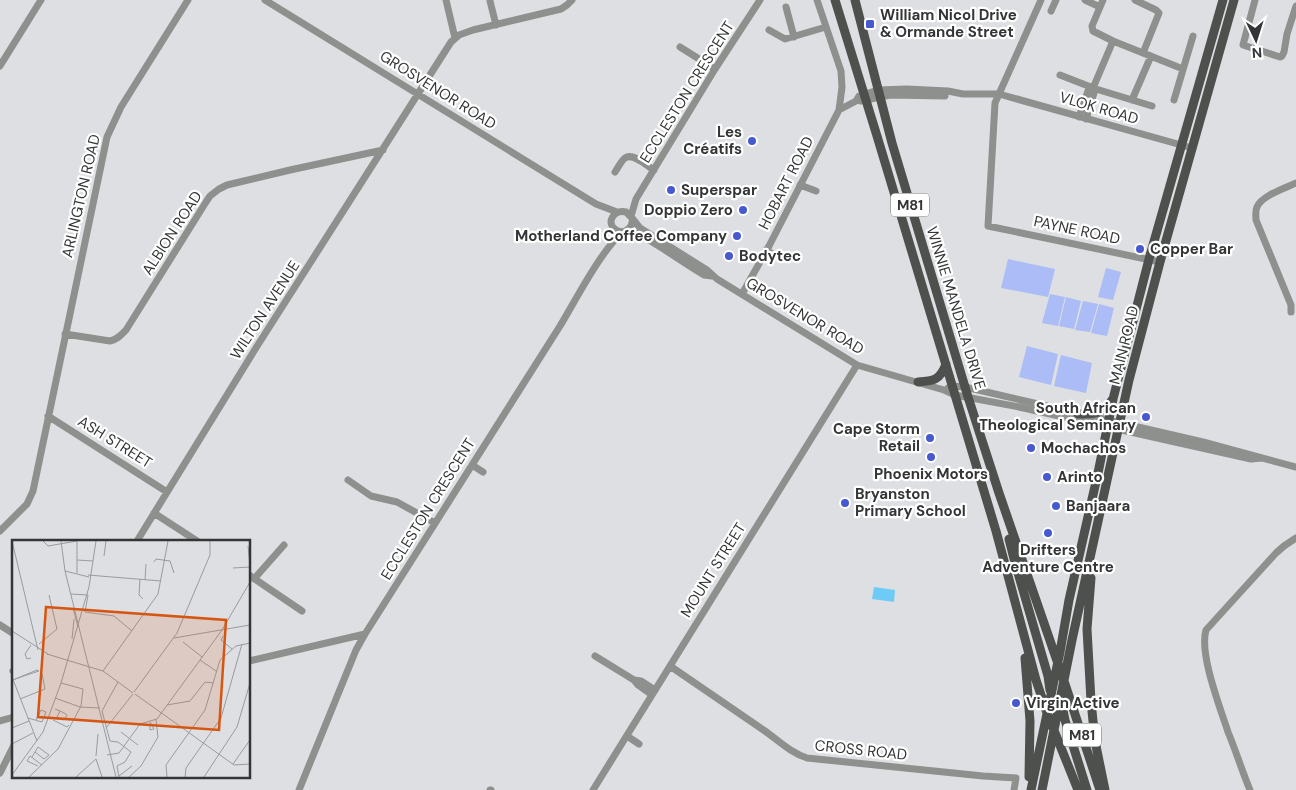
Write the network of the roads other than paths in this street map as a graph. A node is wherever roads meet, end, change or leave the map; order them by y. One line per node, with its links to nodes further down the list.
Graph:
1 (41, 0): 33 (street)
2 (188, 0): 69 (street, ARLINGTON ROAD)
3 (265, 0): 39 (street, GROSVENOR ROAD)
4 (446, 0): 28 (street)
5 (490, 0): 23 (street)
6 (572, 0): 23 (street)
7 (760, 0): 34 (street, ECCLESTON CRESCENT)
8 (817, 0): 24 (street, HOBART ROAD)
9 (835, 0): 41 (main road, WINNIE MANDELA DRIVE / M81)
10 (855, 0): 38 (main road, WINNIE MANDELA DRIVE / M81)
11 (1041, 0): 40 (street)
12 (1056, 0): 22 (street)
13 (1085, 0): 18 (street)
14 (1135, 0): 19 (street)
15 (1223, 0): 47 (main road, MAIN ROAD)
16 (1234, 0): 48 (main road, MAIN ROAD)
17 (1255, 0): 20 (street)
18 (1101, 3): 29 (street)
19 (1148, 3): 31 (street)
20 (1296, 6)
21 (786, 7): 26 (street)
22 (1051, 10)
23 (496, 24): 28 (street)
24 (826, 27): 26 (street); 45 (street, HOBART ROAD)
25 (768, 30): 26 (street)
26 (794, 36)
27 (1193, 36): 35 (street)
28 (455, 38): 39 (street, WILTON AVENUE)
29 (1113, 41): 31 (street); 37 (street)
30 (680, 47): 34 (street)
31 (1142, 53): 32 (street)
32 (1151, 56): 35 (street); 42 (street)
33 (0, 66)
34 (715, 69): 50 (street, ECCLESTON CRESCENT)
35 (1183, 69): 43 (street)
36 (1060, 75): 37 (street)
37 (1093, 88): 42 (street); 46 (street)
38 (879, 93): 40 (street, VLOK ROAD); 41 (street, VLOK ROAD); 73 (main road, WINNIE MANDELA DRIVE / M81)
39 (418, 94): 49 (street, WILTON AVENUE); 56 (street, GROSVENOR ROAD)
40 (999, 94): 46 (street, VLOK ROAD); 64 (street, PAYNE ROAD)
41 (865, 97): 45 (street); 70 (main road, WINNIE MANDELA DRIVE / M81)
42 (1132, 100): 44 (street)
43 (1174, 100)
44 (1152, 106)
45 (839, 110): 53 (street, HOBART ROAD)
46 (1083, 118): 47 (street, VLOK ROAD)
47 (1181, 145): 48 (street, VLOK ROAD); 64 (main road, MAIN ROAD)
48 (1192, 148): 65 (main road, MAIN ROAD)
49 (383, 150): 69 (street, ALBION ROAD); 86 (street, WILTON AVENUE)
50 (654, 170): 51 (street); 55 (street, ECCLESTON CRESCENT)
51 (615, 172)
52 (1296, 184): 68 (street)
53 (800, 185): 54 (street); 61 (street, HOBART ROAD)
54 (816, 191)
55 (636, 199): 57 (street, ECCLESTON CRESCENT); 58 (street, ECCLESTON CRESCENT)
56 (596, 204): 57 (street, GROSVENOR ROAD); 59 (street, GROSVENOR ROAD)
57 (620, 211): 58 (street); 59 (street)
58 (631, 217): 60 (street); 66 (street, GROSVENOR ROAD)
59 (612, 226): 60 (street); 62 (street, ECCLESTON CRESCENT)
60 (624, 232): 62 (street, ECCLESTON CRESCENT); 66 (street, GROSVENOR ROAD)
61 (766, 250): 63 (street); 67 (street, HOBART ROAD)
62 (604, 254): 82 (street, ECCLESTON CRESCENT)
63 (776, 256)
64 (1149, 259): 65 (street, PAYNE ROAD); 77 (main road, MAIN ROAD)
65 (1160, 262): 81 (main road, MAIN ROAD)
66 (712, 276): 67 (street, GROSVENOR ROAD)
67 (742, 294): 71 (street, GROSVENOR ROAD)
68 (1291, 312)
69 (65, 334): 79 (street, ARLINGTON ROAD)
70 (946, 364): 72 (main road); 74 (main road, WINNIE MANDELA DRIVE / M81)
71 (857, 365): 72 (street, GROSVENOR ROAD); 105 (street, MOUNT STREET)
72 (918, 382): 74 (street, GROSVENOR ROAD)
73 (966, 387): 74 (street, GROSVENOR ROAD); 76 (main road, WINNIE MANDELA DRIVE / M81); 78 (street, GROSVENOR ROAD)
74 (948, 388): 75 (main road, WINNIE MANDELA DRIVE / M81)
75 (955, 395): 76 (street, GROSVENOR ROAD); 101 (main road, WINNIE MANDELA DRIVE / M81)
76 (968, 397): 80 (street, GROSVENOR ROAD); 87 (main road, WINNIE MANDELA DRIVE / M81)
77 (1112, 399): 78 (main road); 80 (main road, MAIN ROAD)
78 (1078, 414): 80 (street, GROSVENOR ROAD)
79 (48, 416): 86 (street, ASH STREET); 90 (street, ARLINGTON ROAD)
80 (1107, 424): 81 (street, GROSVENOR ROAD); 104 (main road, MAIN ROAD)
81 (1119, 427): 83 (street, GROSVENOR ROAD); 95 (main road, MAIN ROAD)
82 (472, 465): 84 (street); 89 (street, ECCLESTON CRESCENT)
83 (1296, 467)
84 (483, 472)
85 (348, 480): 89 (street)
86 (167, 492): 88 (street, WILTON AVENUE)
87 (999, 493): 104 (main road, WINNIE MANDELA DRIVE / M81); 108 (main road)
88 (154, 513): 92 (street, WILTON AVENUE); 93 (street)
89 (435, 523): 100 (street, ECCLESTON CRESCENT)
90 (0, 530)
91 (1296, 538): 125 (street)
92 (138, 540)
93 (195, 540)
94 (284, 546): 96 (street)
95 (1093, 551): 106 (main road, MAIN ROAD); 124 (main road)
96 (252, 577): 97 (street)
97 (302, 611)
98 (0, 626): 99 (street)
99 (12, 633)
100 (365, 634): 103 (street); 116 (street, ECCLESTON CRESCENT)
101 (1023, 635): 110 (main road, WINNIE MANDELA DRIVE / M81); 119 (main road)
102 (595, 656): 107 (street)
103 (250, 661)
104 (1058, 664): 106 (main road, WINNIE MANDELA DRIVE / M81); 108 (main road, MAIN ROAD); 109 (main road)
105 (670, 666): 107 (street, MOUNT STREET); 118 (street, CROSS ROAD)
106 (1064, 681): 109 (main road, MAIN ROAD); 123 (main road, WINNIE MANDELA DRIVE / M81)
107 (653, 692): 112 (street, MOUNT STREET)
108 (1051, 697): 110 (main road, MAIN ROAD); 111 (main road)
109 (1060, 698): 111 (main road, MAIN ROAD); 122 (main road)
110 (1047, 713): 111 (main road, WINNIE MANDELA DRIVE / M81); 119 (main road, MAIN ROAD)
111 (1054, 730): 120 (main road, MAIN ROAD); 121 (main road, WINNIE MANDELA DRIVE / M81)
112 (627, 736): 113 (street); 117 (street, MOUNT STREET)
113 (639, 744)
114 (12, 749): 115 (street)
115 (0, 773)
116 (298, 790)
117 (593, 790)
118 (1014, 790)
119 (1030, 790)
120 (1042, 790)
121 (1078, 790)
122 (1087, 790)
123 (1100, 790)
124 (1105, 790)
125 (1250, 790)

